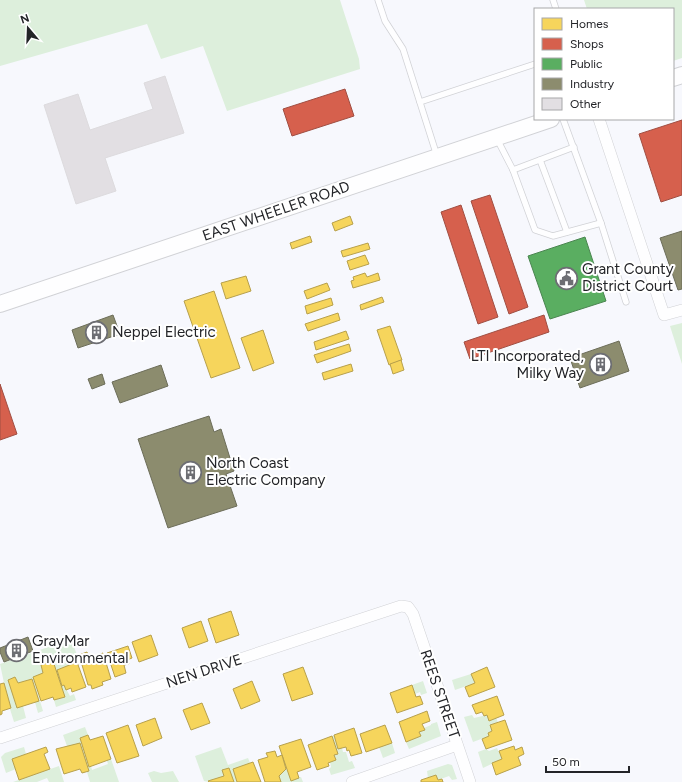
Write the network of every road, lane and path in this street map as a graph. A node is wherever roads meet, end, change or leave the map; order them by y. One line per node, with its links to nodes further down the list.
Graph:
1 (378, 0): 3 (lane)
2 (534, 64): 3 (lane)
3 (420, 102): 9 (lane)
4 (548, 120): 7 (main road, EAST WHEELER ROAD)
5 (563, 120): 8 (lane)
6 (599, 120): 16 (street)
7 (496, 138): 9 (main road, EAST WHEELER ROAD); 11 (lane)
8 (574, 147): 10 (lane); 12 (lane)
9 (438, 157): 15 (main road, EAST WHEELER ROAD)
10 (540, 160): 11 (lane); 13 (lane)
11 (513, 170): 13 (lane)
12 (601, 223): 13 (lane); 14 (lane)
13 (568, 232)
14 (626, 302)
15 (0, 304)
16 (682, 310)
17 (408, 607): 18 (street, NEN DRIVE); 19 (street, REES STREET)
18 (0, 738)
19 (457, 745): 20 (street); 21 (street, REES STREET)
20 (352, 782)
21 (470, 782)

